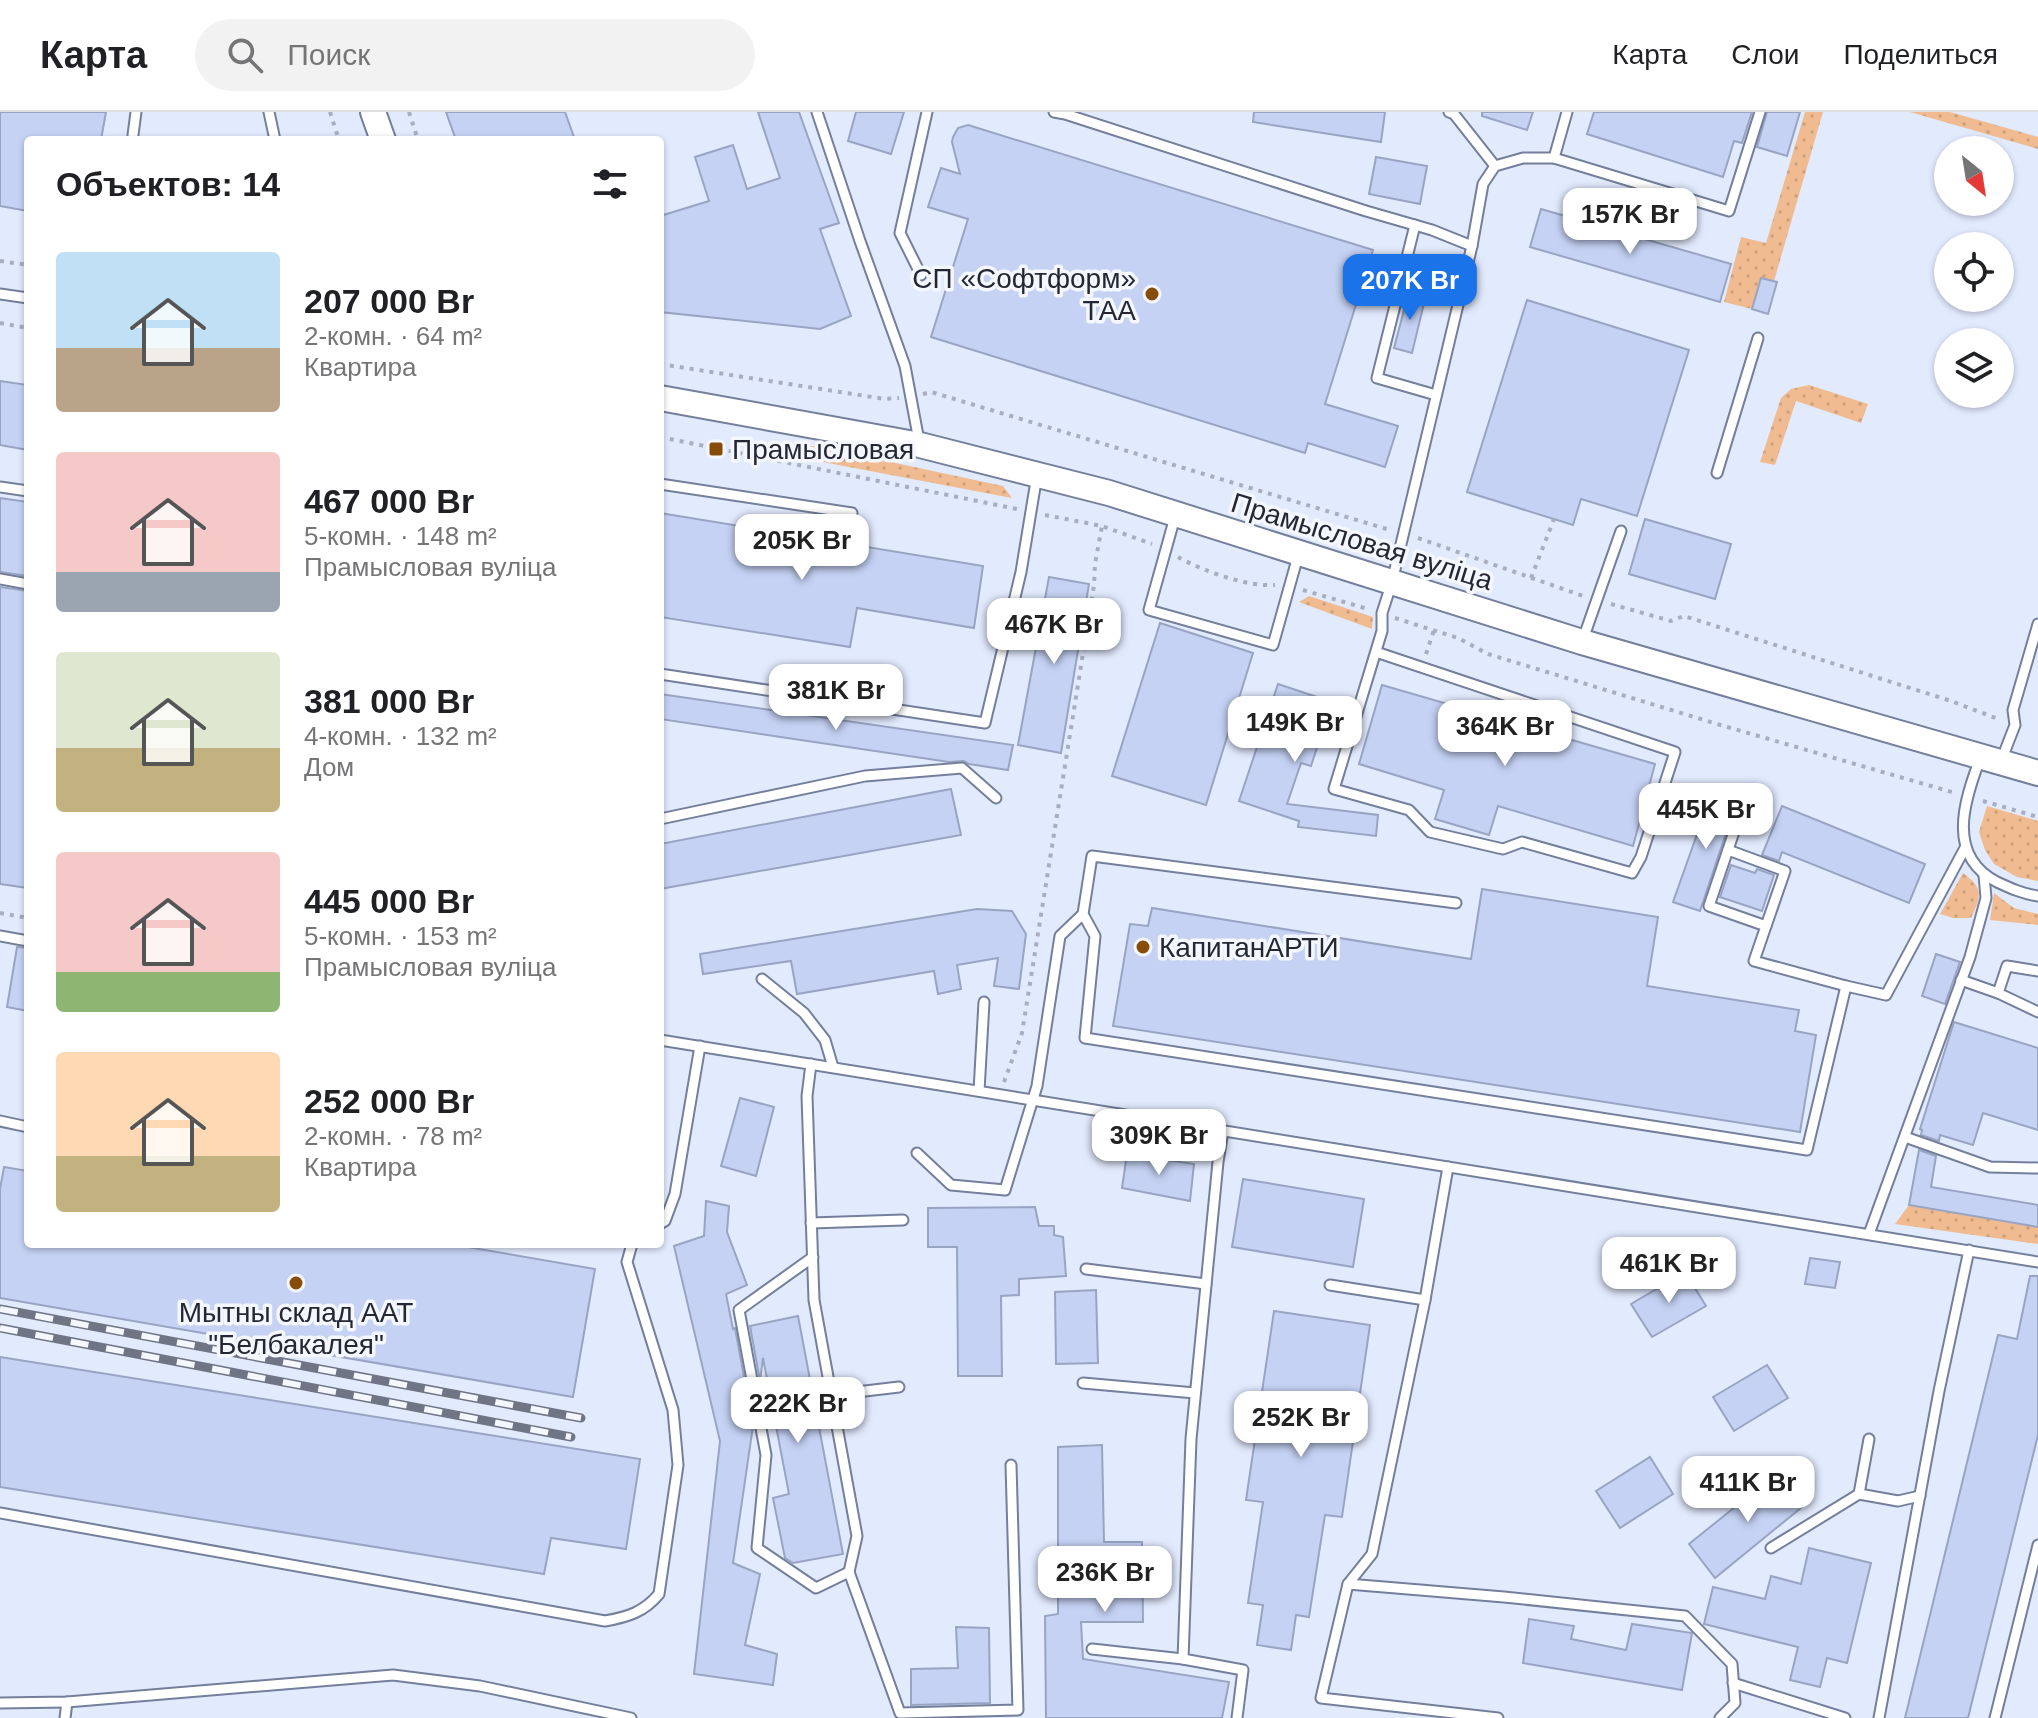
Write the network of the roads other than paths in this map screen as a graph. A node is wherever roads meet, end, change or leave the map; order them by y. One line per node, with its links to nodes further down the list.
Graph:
1 (136, 112): 10 (lane)
2 (269, 112): 11 (lane)
3 (373, 112): 12 (main road)
4 (817, 112): 23 (lane)
5 (927, 112): 17 (lane)
6 (1054, 112): 15 (lane)
7 (1567, 112): 13 (lane)
8 (1760, 112): 13 (lane)
9 (1453, 113): 14 (lane)
10 (133, 135)
11 (274, 136)
12 (382, 136)
13 (1554, 158): 14 (lane)
14 (1495, 166): 16 (lane)
15 (1415, 225): 16 (lane); 21 (lane)
16 (1472, 246): 21 (lane)
17 (921, 275)
18 (0, 294): 19 (lane)
19 (24, 297)
20 (1758, 338): 24 (lane)
21 (1436, 395): 34 (lane)
22 (664, 399): 23 (main road, Прамысловая вуліца)
23 (920, 445): 25 (main road, Прамысловая вуліца)
24 (1717, 473)
25 (1037, 475): 30 (main road, Прамысловая вуліца); 39 (lane)
26 (664, 485): 29 (lane)
27 (0, 487): 28 (lane)
28 (24, 490)
29 (852, 513)
30 (1176, 514): 32 (main road, Прамысловая вуліца); 32 (lane)
31 (1621, 531): 37 (lane)
32 (1299, 553): 34 (main road, Прамысловая вуліца)
33 (0, 579): 35 (lane)
34 (1392, 582): 37 (main road, Прамысловая вуліца); 38 (lane)
35 (24, 583)
36 (2038, 624): 40 (lane)
37 (1582, 642): 40 (main road, Прамысловая вуліца)
38 (1376, 652): 38 (lane)
39 (664, 675)
40 (1991, 758): 41 (main road, Прамысловая вуліца); 45 (lane)
41 (2038, 773)
42 (996, 798): 43 (lane)
43 (664, 818)
44 (1738, 820): 46 (lane)
45 (1965, 848): 47 (lane); 57 (lane)
46 (1728, 850): 51 (lane); 51 (lane)
47 (1984, 875): 48 (lane); 56 (lane)
48 (2038, 896)
49 (1456, 903): 50 (lane)
50 (1083, 914): 57 (lane); 66 (lane)
51 (1766, 926): 57 (lane)
52 (0, 936): 53 (lane)
53 (24, 940)
54 (2038, 971): 58 (lane)
55 (762, 979): 64 (lane)
56 (1961, 980): 58 (lane); 70 (lane)
57 (1846, 986)
58 (1998, 993): 60 (lane)
59 (984, 1002): 65 (lane)
60 (2038, 1012)
61 (664, 1041): 62 (lane)
62 (700, 1046): 63 (lane); 75 (lane)
63 (811, 1064): 64 (lane); 76 (lane)
64 (833, 1067): 65 (lane)
65 (979, 1091): 66 (lane)
66 (1034, 1100): 69 (lane); 71 (lane)
67 (0, 1121): 68 (lane)
68 (24, 1126)
69 (1223, 1131): 72 (lane); 83 (lane)
70 (1905, 1137): 73 (lane); 77 (lane)
71 (917, 1153)
72 (1448, 1167): 77 (lane); 85 (lane)
73 (2038, 1168)
74 (903, 1220): 76 (lane)
75 (664, 1222)
76 (811, 1223): 80 (lane)
77 (1869, 1234): 79 (lane)
78 (631, 1248): 94 (lane)
79 (1969, 1250): 81 (lane); 93 (lane)
80 (813, 1257): 89 (lane); 97 (lane)
81 (2038, 1262)
82 (1086, 1269): 83 (lane)
83 (1206, 1284): 88 (lane)
84 (1330, 1285): 85 (lane)
85 (1425, 1300): 98 (lane)
86 (1083, 1383): 88 (lane)
87 (899, 1387): 89 (lane)
88 (1195, 1393): 100 (lane)
89 (831, 1395): 97 (lane)
90 (1869, 1439): 92 (lane)
91 (1011, 1465): 97 (lane)
92 (1859, 1494): 93 (lane); 96 (lane)
93 (1920, 1496): 110 (lane)
94 (0, 1513)
95 (2038, 1545): 111 (lane)
96 (1771, 1548)
97 (849, 1572)
98 (1348, 1584): 101 (lane); 107 (lane)
99 (1092, 1649): 100 (lane)
100 (1183, 1659): 106 (lane)
101 (1733, 1683): 108 (lane); 109 (lane)
102 (67, 1702): 103 (lane); 104 (lane); 105 (lane)
103 (0, 1703)
104 (65, 1718)
105 (631, 1718)
106 (1237, 1718)
107 (1498, 1718)
108 (1720, 1718)
109 (1845, 1718)
110 (1879, 1718)
111 (1995, 1718)

